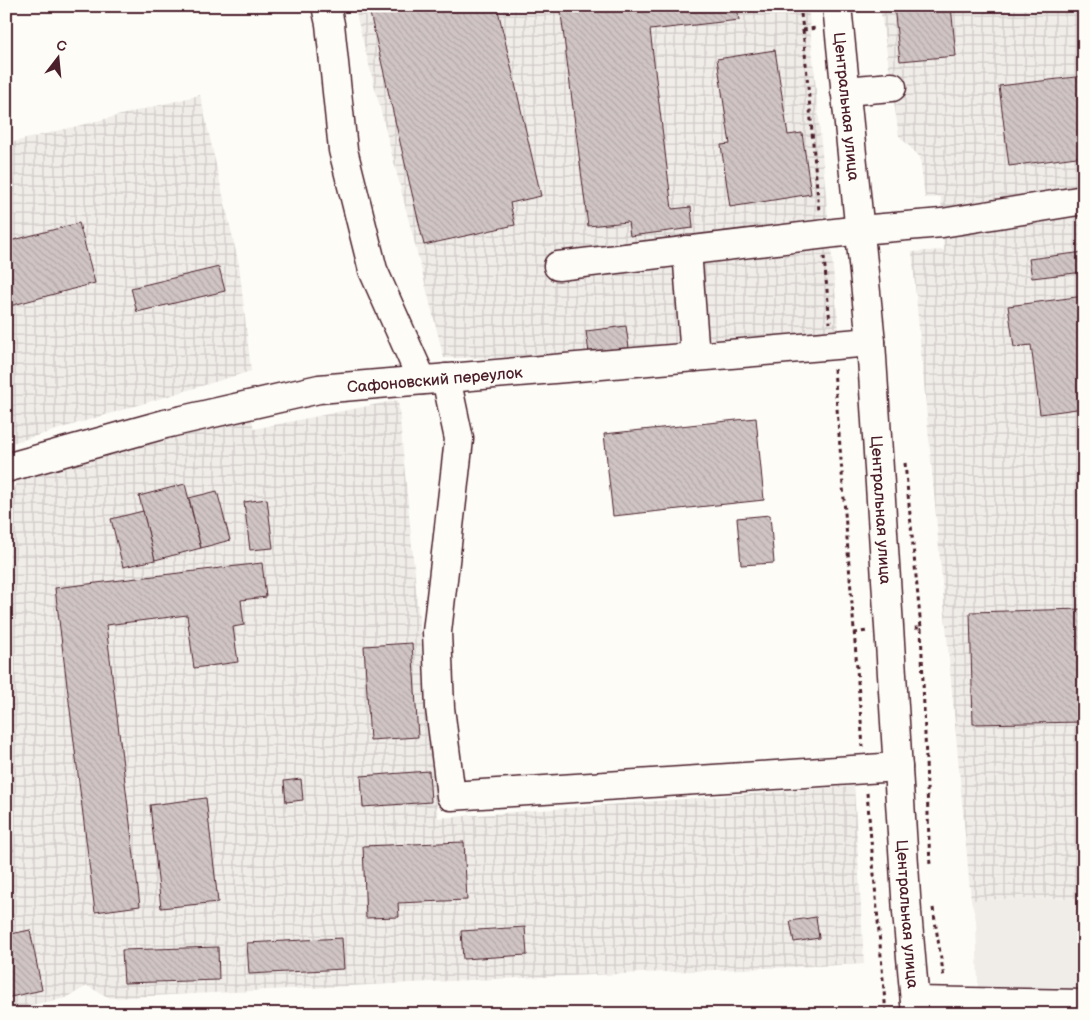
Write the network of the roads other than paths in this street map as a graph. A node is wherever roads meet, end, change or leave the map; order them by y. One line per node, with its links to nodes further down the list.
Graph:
1 (326, 6): 11 (main road)
2 (837, 6): 4 (main road, Центральная улица)
3 (892, 87): 4 (main road)
4 (846, 91): 6 (main road, Центральная улица)
5 (1084, 200): 6 (main road)
6 (860, 230): 7 (main road); 9 (main road, Центральная улица)
7 (687, 250): 8 (main road); 10 (main road)
8 (558, 266)
9 (871, 342): 10 (main road, Сафоновский переулок); 13 (main road, Центральная улица)
10 (695, 357): 11 (main road, Сафоновский переулок)
11 (434, 379): 12 (main road, Сафоновский переулок); 13 (main road)
12 (6, 468)
13 (898, 767): 15 (main road, Центральная улица)
14 (1084, 1004): 15 (main road)
15 (916, 1007)

